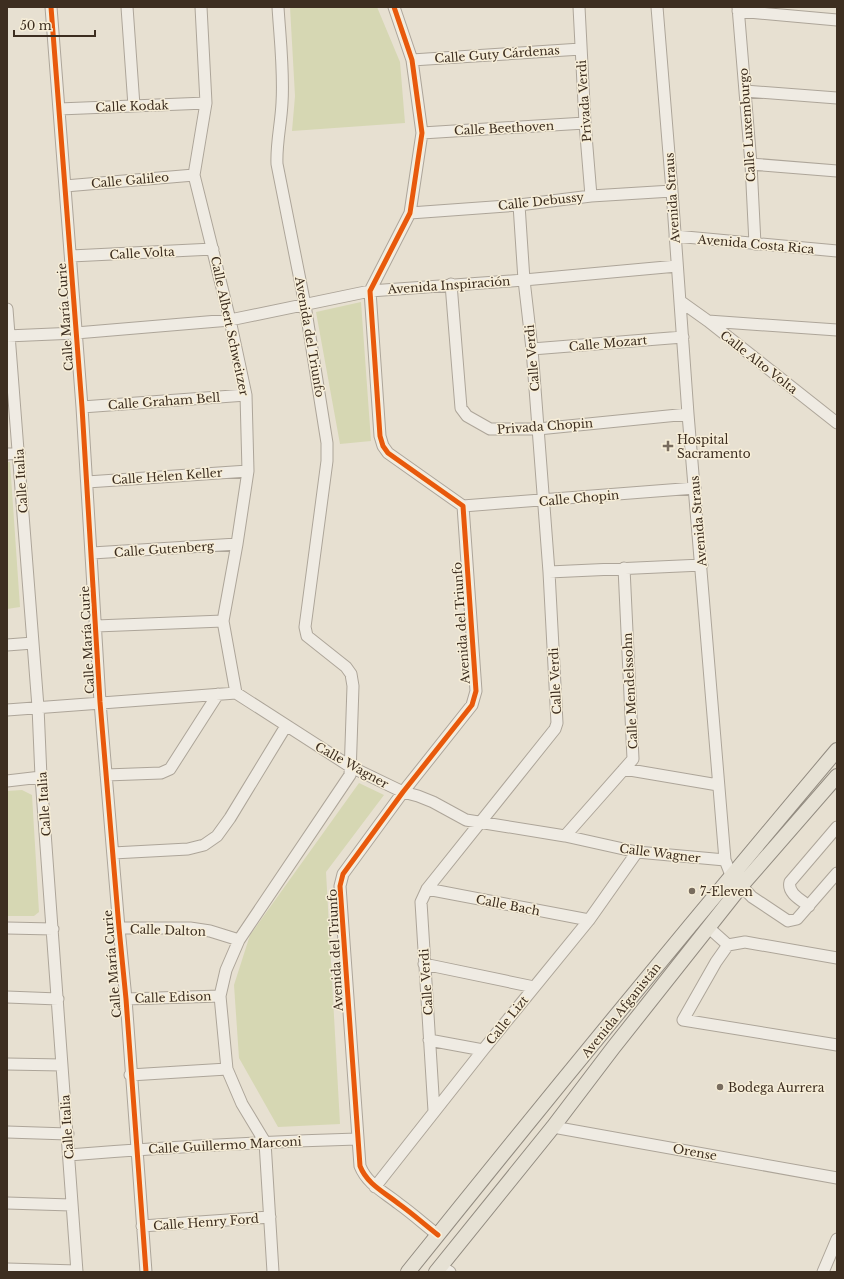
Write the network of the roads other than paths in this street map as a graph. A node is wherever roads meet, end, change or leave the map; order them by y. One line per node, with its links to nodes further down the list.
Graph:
1 (51, 7): 16 (street, Calle María Curie)
2 (127, 7): 15 (street)
3 (201, 7): 14 (street, Calle Albert Schweitzer)
4 (278, 7): 37 (street, Avenida del Triunfo)
5 (394, 7): 11 (street)
6 (579, 7): 10 (street, Privada Verdi)
7 (657, 7): 23 (street, Avenida Straus)
8 (738, 9): 9 (street); 12 (street, Calle Luxemburgo)
9 (837, 20)
10 (581, 49): 11 (street, Calle Guty Cárdenas); 17 (street, Privada Verdi)
11 (412, 60): 18 (street)
12 (745, 91): 13 (street); 19 (street, Calle Luxemburgo)
13 (837, 98)
14 (206, 103): 15 (street, Calle Kodak); 21 (street, Calle Albert Schweitzer)
15 (134, 106): 16 (street, Calle Kodak)
16 (59, 109): 22 (street, Calle María Curie)
17 (585, 123): 18 (street, Calle Beethoven); 24 (street, Privada Verdi)
18 (422, 133): 26 (street)
19 (751, 164): 20 (street); 28 (street, Calle Luxemburgo)
20 (837, 171)
21 (194, 175): 22 (street, Calle Galileo); 29 (street, Calle Albert Schweitzer)
22 (65, 186): 31 (street, Calle María Curie)
23 (672, 191): 24 (street, Calle Debussy); 27 (street, Avenida Straus)
24 (591, 196): 25 (street, Calle Debussy)
25 (519, 205): 26 (street, Calle Debussy); 33 (street, Calle Verdi)
26 (410, 213): 35 (street)
27 (675, 236): 28 (street, Avenida Costa Rica); 32 (street, Avenida Straus)
28 (755, 244): 30 (street, Avenida Costa Rica)
29 (213, 249): 31 (street, Calle Volta); 39 (street, Calle Albert Schweitzer)
30 (837, 251)
31 (71, 256): 42 (street, Calle María Curie)
32 (677, 266): 33 (street, Avenida Inspiración); 36 (street, Avenida Straus)
33 (524, 280): 34 (street, Avenida Inspiración); 45 (street, Calle Verdi)
34 (451, 284): 35 (street, Avenida Inspiración); 50 (street, Privada Chopin)
35 (370, 291): 37 (street, Avenida Inspiración); 57 (street)
36 (680, 301): 40 (street, Calle Alto Volta); 44 (street, Avenida Straus)
37 (306, 304): 39 (street, Avenida Inspiración); 74 (street, Avenida del Triunfo)
38 (7, 309): 43 (street, Calle Italia)
39 (230, 320): 42 (street, Avenida Inspiración); 46 (street, Calle Albert Schweitzer)
40 (708, 321): 41 (street); 49 (street, Calle Alto Volta)
41 (837, 330)
42 (76, 333): 43 (street, Avenida Inspiración); 47 (street, Calle María Curie)
43 (8, 336): 51 (street, Calle Italia)
44 (683, 337): 45 (street, Calle Mozart); 48 (street, Avenida Straus)
45 (532, 349): 50 (street, Calle Verdi)
46 (246, 396): 47 (street, Calle Graham Bell); 53 (street, Calle Albert Schweitzer)
47 (82, 407): 54 (street, Calle María Curie)
48 (688, 414): 50 (street, Privada Chopin); 55 (street, Avenida Straus)
49 (837, 423)
50 (538, 428): 56 (street, Calle Verdi)
51 (19, 453): 52 (street); 65 (street, Calle Italia)
52 (7, 454)
53 (248, 470): 54 (street, Calle Helen Keller); 58 (street, Calle Albert Schweitzer)
54 (87, 482): 59 (street, Calle María Curie)
55 (695, 488): 56 (street, Calle Chopin); 60 (street, Avenida Straus)
56 (543, 501): 57 (street, Calle Chopin); 62 (street, Calle Verdi)
57 (463, 506): 81 (street, Avenida del Triunfo)
58 (237, 544): 59 (street, Calle Gutenberg); 63 (street, Calle Albert Schweitzer)
59 (92, 554): 64 (street, Calle María Curie)
60 (702, 565): 61 (street); 80 (street, Avenida Straus)
61 (624, 568): 62 (street); 75 (street, Calle Mendelssohn)
62 (549, 572): 82 (street, Calle Verdi)
63 (223, 621): 64 (street); 67 (street, Calle Albert Schweitzer)
64 (96, 626): 69 (street, Calle María Curie)
65 (33, 643): 66 (street); 70 (street, Calle Italia)
66 (7, 645)
67 (236, 693): 68 (street); 72 (street, Calle Wagner)
68 (218, 694): 69 (street); 76 (street)
69 (100, 702): 70 (street); 76 (street, Calle María Curie)
70 (38, 707): 71 (street); 77 (street, Calle Italia)
71 (7, 710)
72 (286, 726): 74 (street, Calle Wagner); 86 (street)
73 (837, 750): 89 (main road, Avenida Afganistán)
74 (351, 767): 81 (street, Calle Wagner); 98 (street, Avenida del Triunfo)
75 (624, 769): 80 (street); 84 (street, Calle Mendelssohn)
76 (106, 775): 86 (street, Calle María Curie)
77 (41, 777): 78 (street); 97 (street, Calle Italia)
78 (7, 781)
79 (835, 782): 90 (main road, Avenida Afganistán)
80 (718, 785): 87 (street, Avenida Straus)
81 (403, 792): 82 (street, Calle Wagner); 118 (street, Avenida del Triunfo)
82 (481, 822): 84 (street, Calle Wagner); 91 (street, Calle Verdi)
83 (837, 827): 92 (street)
84 (565, 836): 85 (street, Calle Wagner)
85 (637, 852): 87 (street, Calle Wagner); 93 (street, Calle Lizt)
86 (113, 853): 95 (street, Calle María Curie)
87 (725, 860): 89 (street, Avenida Straus)
88 (837, 873): 92 (street, Avenida Straus)
89 (731, 875): 90 (street, Avenida Straus); 128 (main road, Avenida Afganistán)
90 (742, 885): 92 (street, Avenida Straus); 96 (main road, Avenida Afganistán)
91 (428, 889): 93 (street, Calle Bach); 101 (street, Calle Verdi)
92 (809, 906)
93 (589, 920): 102 (street, Calle Lizt)
94 (7, 928): 97 (street)
95 (119, 928): 98 (street, Calle Dalton); 106 (street, Calle María Curie)
96 (709, 928): 99 (street); 115 (main road, Avenida Afganistán)
97 (53, 929): 105 (street, Calle Italia)
98 (240, 940): 103 (street, Avenida del Triunfo)
99 (728, 945): 100 (street); 108 (street)
100 (837, 958)
101 (424, 964): 102 (street); 107 (street, Calle Verdi)
102 (534, 987): 109 (street, Calle Lizt)
103 (220, 996): 106 (street, Calle Edison); 112 (street, Avenida del Triunfo)
104 (7, 997): 105 (street)
105 (58, 999): 111 (street, Calle Italia)
106 (126, 999): 113 (street, Calle María Curie)
107 (429, 1040): 109 (street); 114 (street, Calle Verdi)
108 (837, 1045)
109 (483, 1050): 114 (street, Calle Lizt)
110 (7, 1064): 111 (street)
111 (62, 1066): 117 (street, Calle Italia)
112 (226, 1069): 113 (street); 119 (street, Avenida del Triunfo)
113 (130, 1075): 120 (street, Calle María Curie)
114 (434, 1111): 123 (street, Calle Lizt)
115 (553, 1127): 122 (street, Orense); 132 (main road, Avenida Afganistán)
116 (7, 1132): 117 (street)
117 (68, 1134): 121 (street, Calle Italia)
118 (357, 1139): 119 (street, Calle Guillermo Marconi); 123 (street, Avenida del Triunfo)
119 (265, 1142): 120 (street, Calle Guillermo Marconi); 126 (street, Avenida del Triunfo)
120 (136, 1150): 121 (street, Calle Guillermo Marconi); 127 (street, Calle María Curie)
121 (69, 1155): 125 (street, Calle Italia)
122 (837, 1178)
123 (375, 1187): 128 (street, Avenida del Triunfo)
124 (7, 1203): 125 (street)
125 (71, 1205): 131 (street, Calle Italia)
126 (270, 1217): 127 (street, Calle Henry Ford); 134 (street, Avenida del Triunfo)
127 (142, 1226): 133 (street, Calle María Curie)
128 (438, 1235): 132 (main road); 135 (main road, Avenida Afganistán)
129 (837, 1239): 136 (street)
130 (7, 1269): 131 (street)
131 (77, 1271)
132 (438, 1271)
133 (146, 1272)
134 (273, 1272)
135 (408, 1272)
136 (823, 1272)

